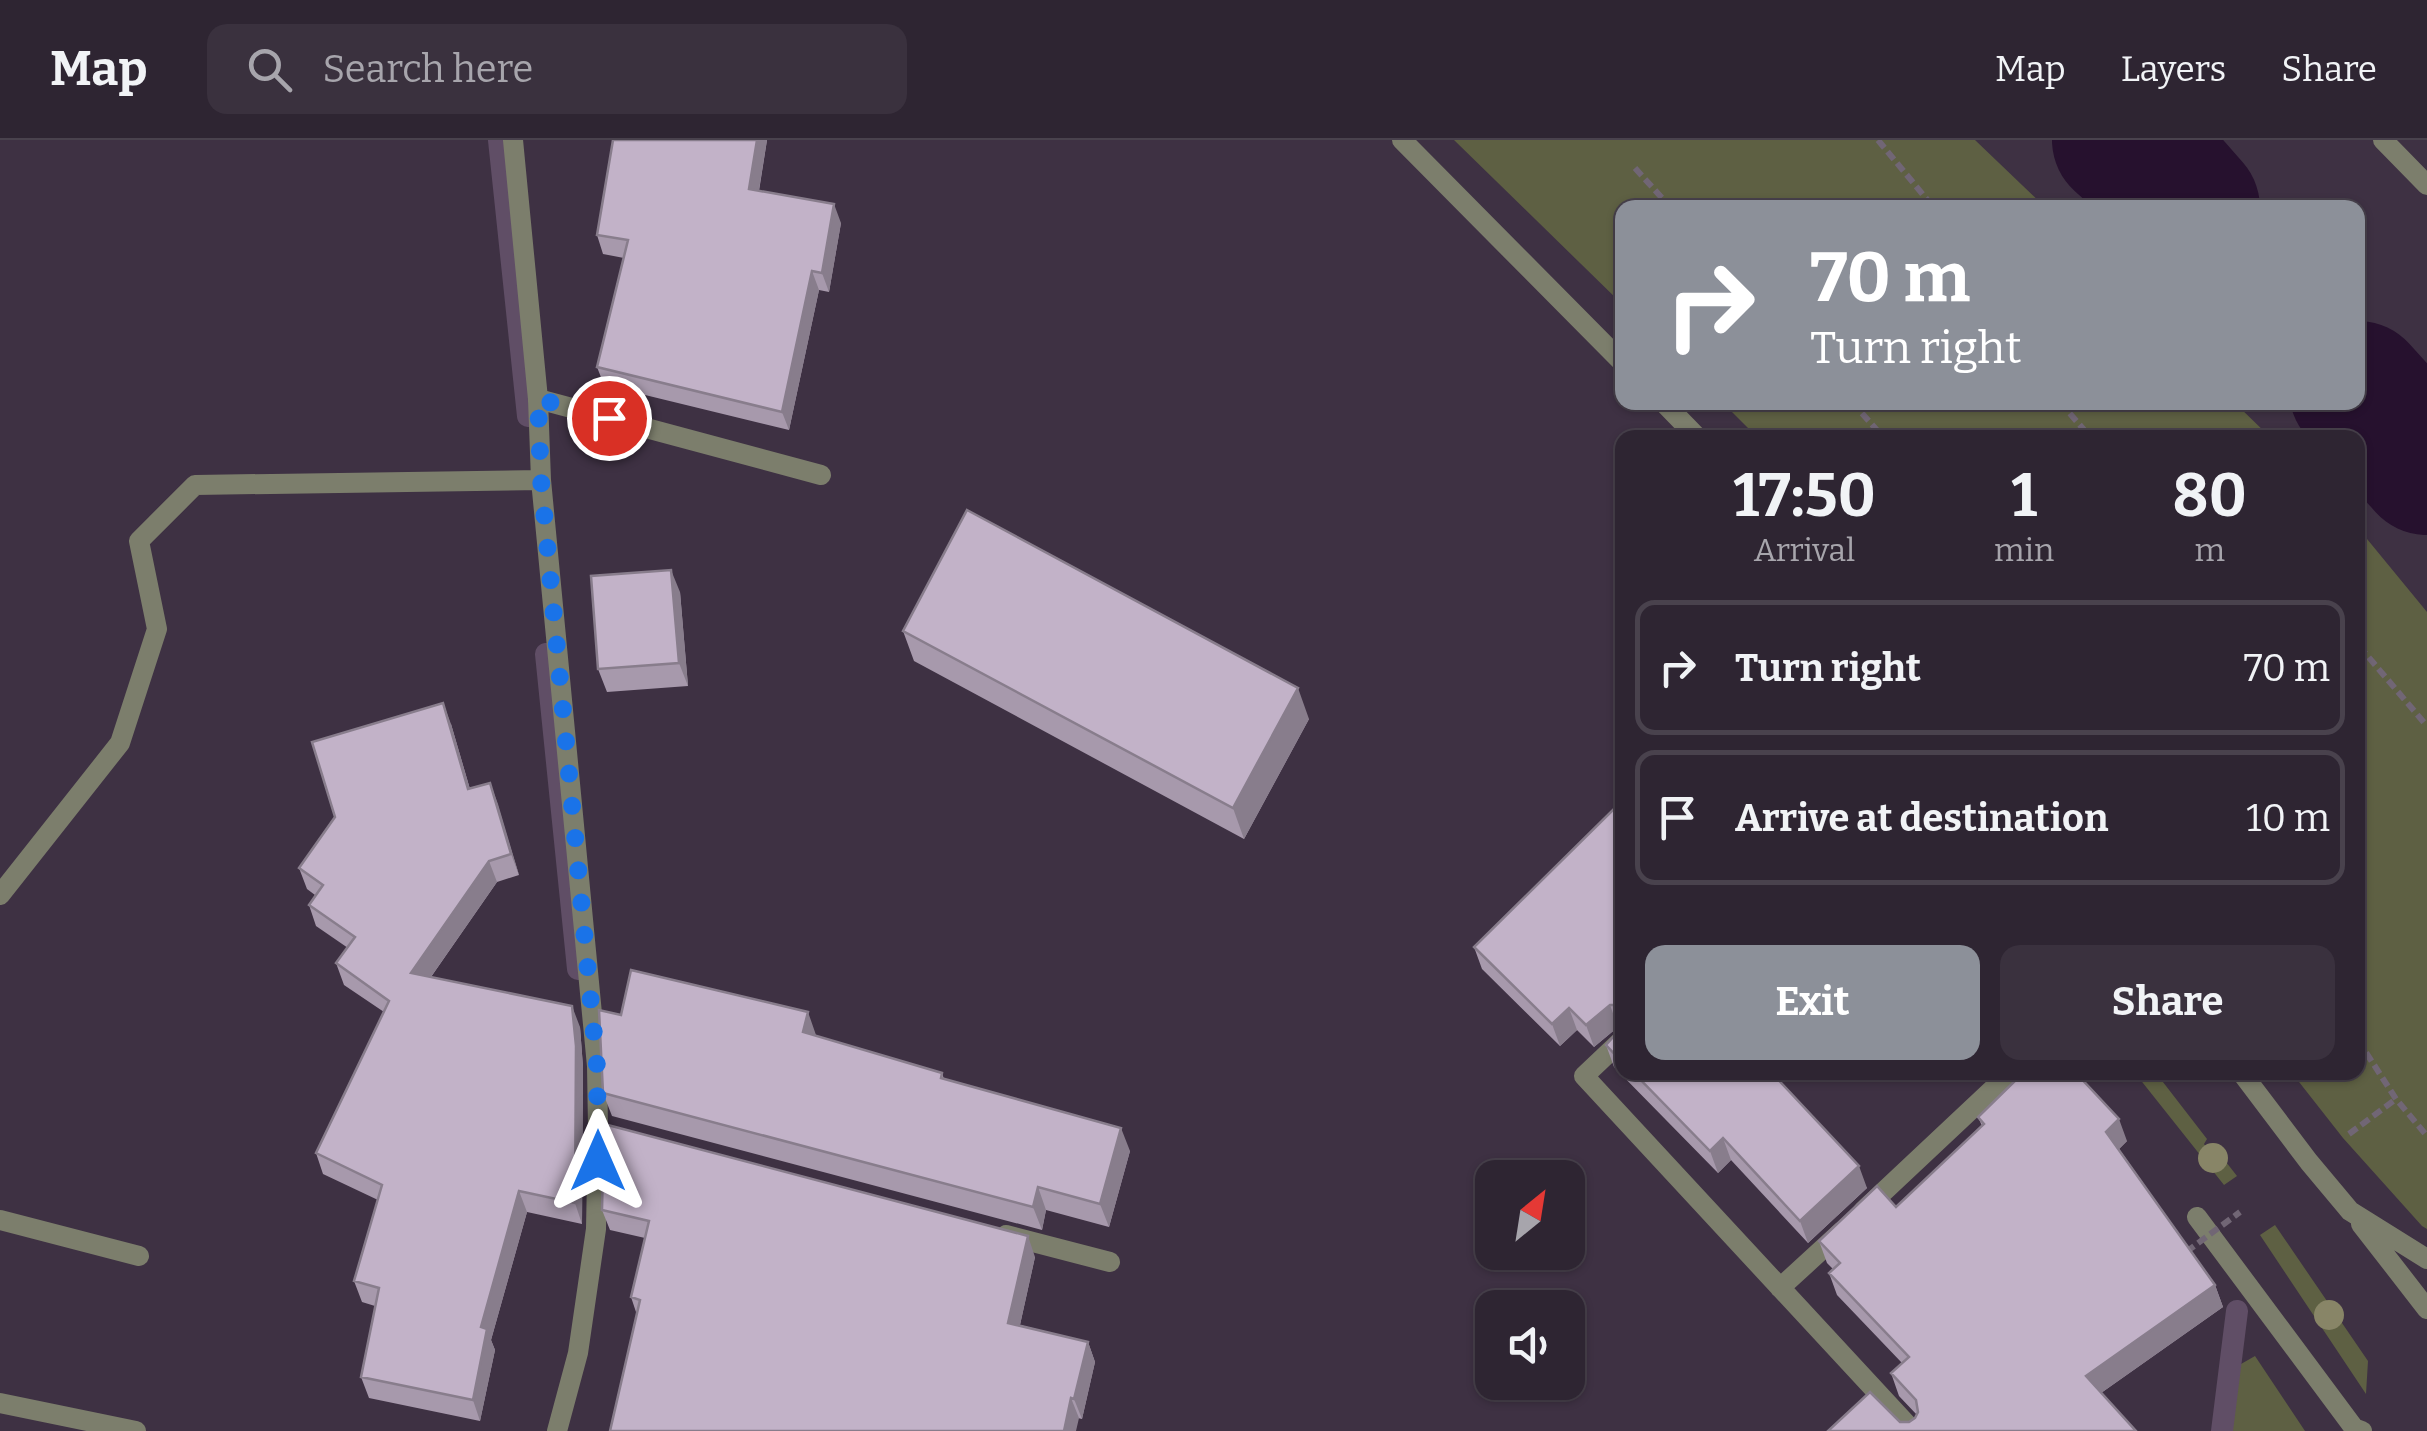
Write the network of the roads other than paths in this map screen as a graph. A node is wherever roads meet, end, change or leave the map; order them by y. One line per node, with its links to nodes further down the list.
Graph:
1 (513, 140): 6 (street)
2 (1402, 140): 5 (street)
3 (2382, 140): 4 (street)
4 (2427, 185)
5 (1615, 355)
6 (538, 399): 9 (street); 10 (street)
7 (1671, 410): 8 (street)
8 (1690, 430)
9 (821, 476)
10 (541, 480): 11 (street); 26 (street)
11 (0, 895)
12 (1615, 1047): 22 (street)
13 (2002, 1080): 22 (street)
14 (2247, 1080): 15 (street)
15 (2350, 1211): 20 (street); 23 (street)
16 (2196, 1216): 28 (street)
17 (0, 1220): 19 (street)
18 (978, 1227): 21 (street)
19 (139, 1256)
20 (2427, 1258)
21 (1110, 1262)
22 (1780, 1288): 27 (street)
23 (2427, 1309)
24 (0, 1403): 25 (street)
25 (125, 1430)
26 (557, 1431)
27 (1913, 1431)
28 (2362, 1431)

